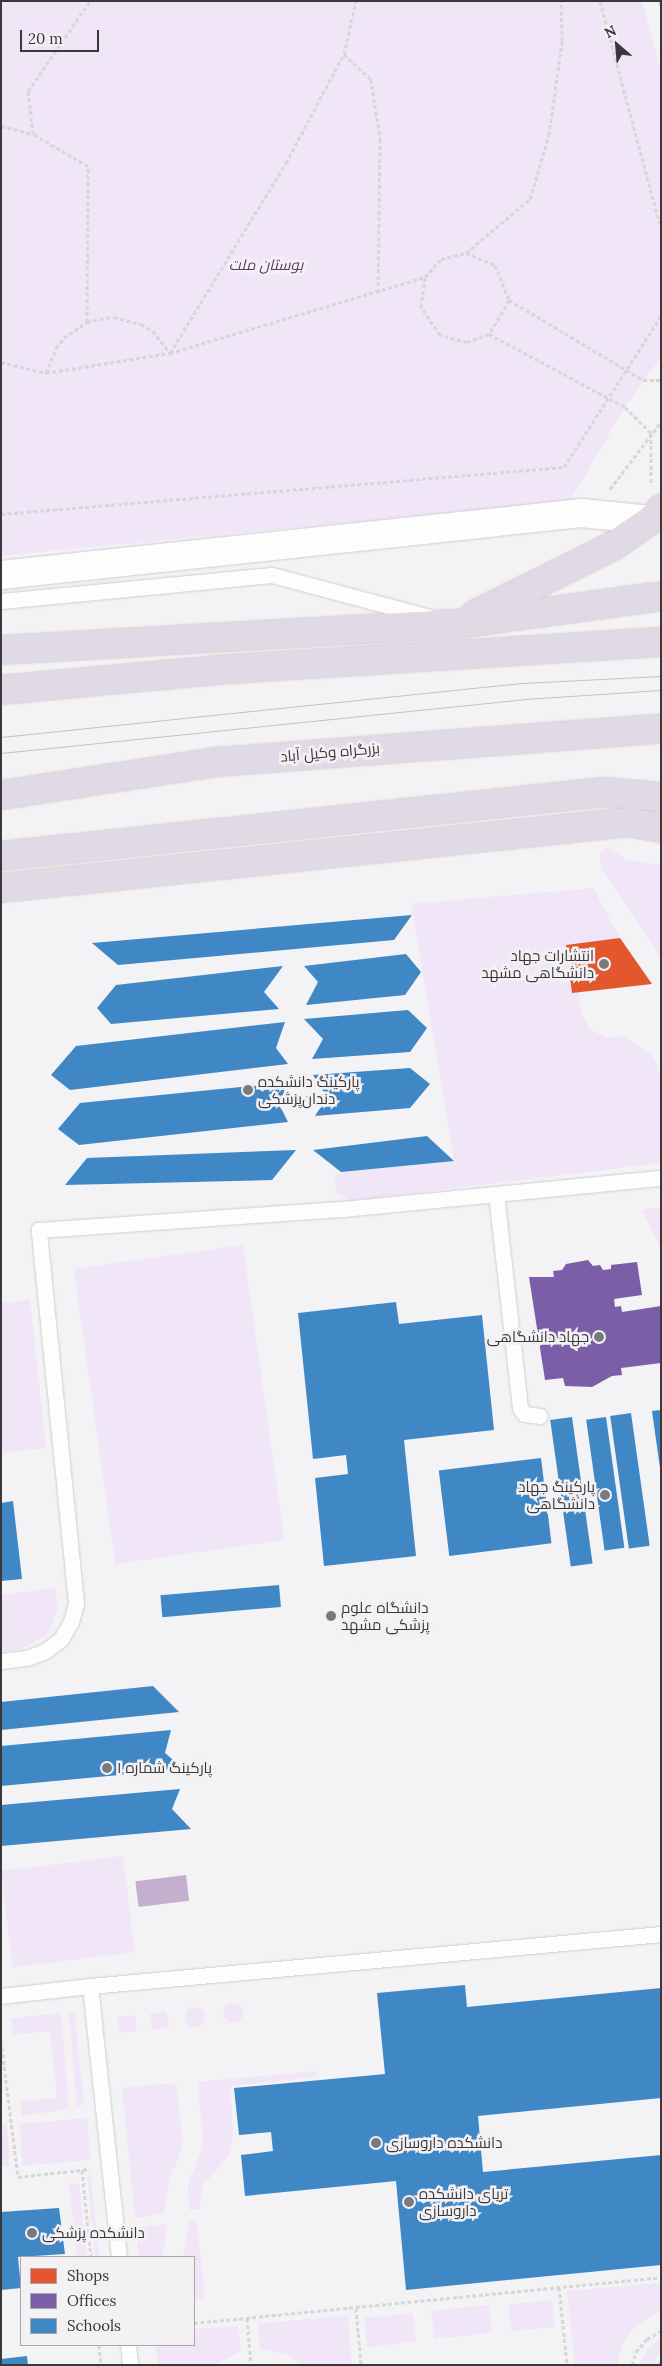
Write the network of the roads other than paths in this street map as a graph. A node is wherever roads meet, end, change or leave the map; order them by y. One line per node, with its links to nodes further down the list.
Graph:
1 (656, 514): 2 (street); 5 (highway)
2 (1, 575)
3 (661, 596): 5 (highway)
4 (1, 601): 5 (lane)
5 (457, 624): 7 (highway)
6 (661, 642): 8 (highway)
7 (1, 650)
8 (1, 690)
9 (661, 729): 10 (highway, بزرگراه وکیل آباد)
10 (1, 795)
11 (661, 797): 13 (highway)
12 (661, 828): 14 (highway)
13 (1, 856)
14 (1, 888)
15 (661, 1178): 16 (lane)
16 (496, 1194): 17 (lane); 18 (lane)
17 (540, 1416)
18 (1, 1661)
19 (661, 1934): 20 (lane)
20 (90, 1986): 21 (lane); 22 (lane)
21 (1, 1996)
22 (119, 2256)
23 (128, 2346): 24 (lane)
24 (130, 2365)

